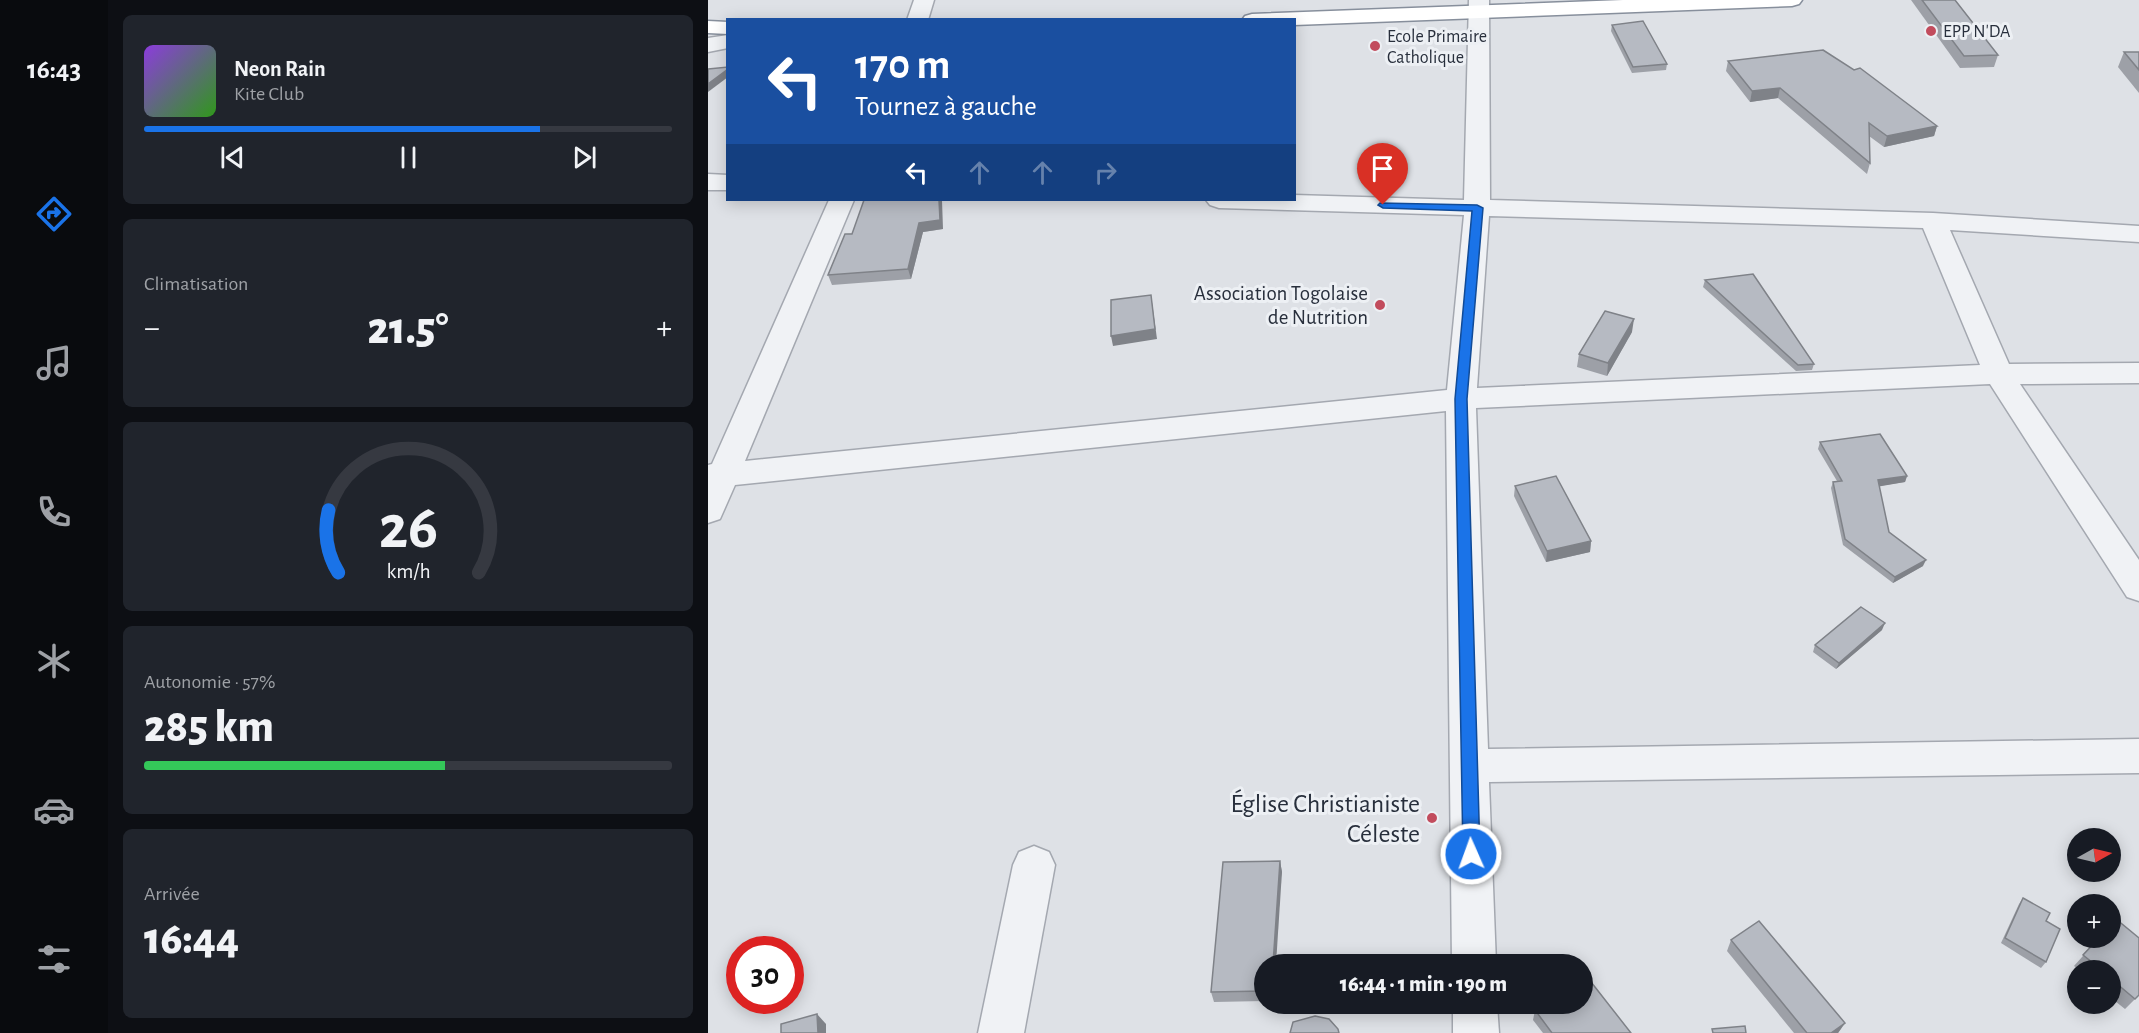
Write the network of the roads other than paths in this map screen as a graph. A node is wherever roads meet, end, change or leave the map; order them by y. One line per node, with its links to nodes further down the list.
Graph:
1 (924, 0): 4 (street)
2 (1792, 0): 3 (highway)
3 (1479, 5): 5 (highway); 14 (street)
4 (918, 18)
5 (1282, 18)
6 (708, 27): 7 (highway)
7 (726, 28)
8 (726, 41): 9 (street)
9 (708, 45)
10 (708, 182): 11 (street)
11 (726, 183)
12 (841, 201): 20 (street)
13 (1251, 201): 14 (street)
14 (1477, 208): 15 (street); 19 (street)
15 (1933, 221): 16 (street); 18 (street)
16 (2139, 234)
17 (2139, 373): 18 (street)
18 (1998, 374): 19 (street); 22 (street)
19 (1461, 399): 20 (street); 24 (street)
20 (716, 475): 21 (street)
21 (708, 511)
22 (2139, 588)
23 (2139, 756): 24 (street)
24 (1469, 766): 26 (street)
25 (1034, 865): 28 (street)
26 (1474, 954)
27 (1475, 1014): 29 (street)
28 (1002, 1033)
29 (1476, 1033)

